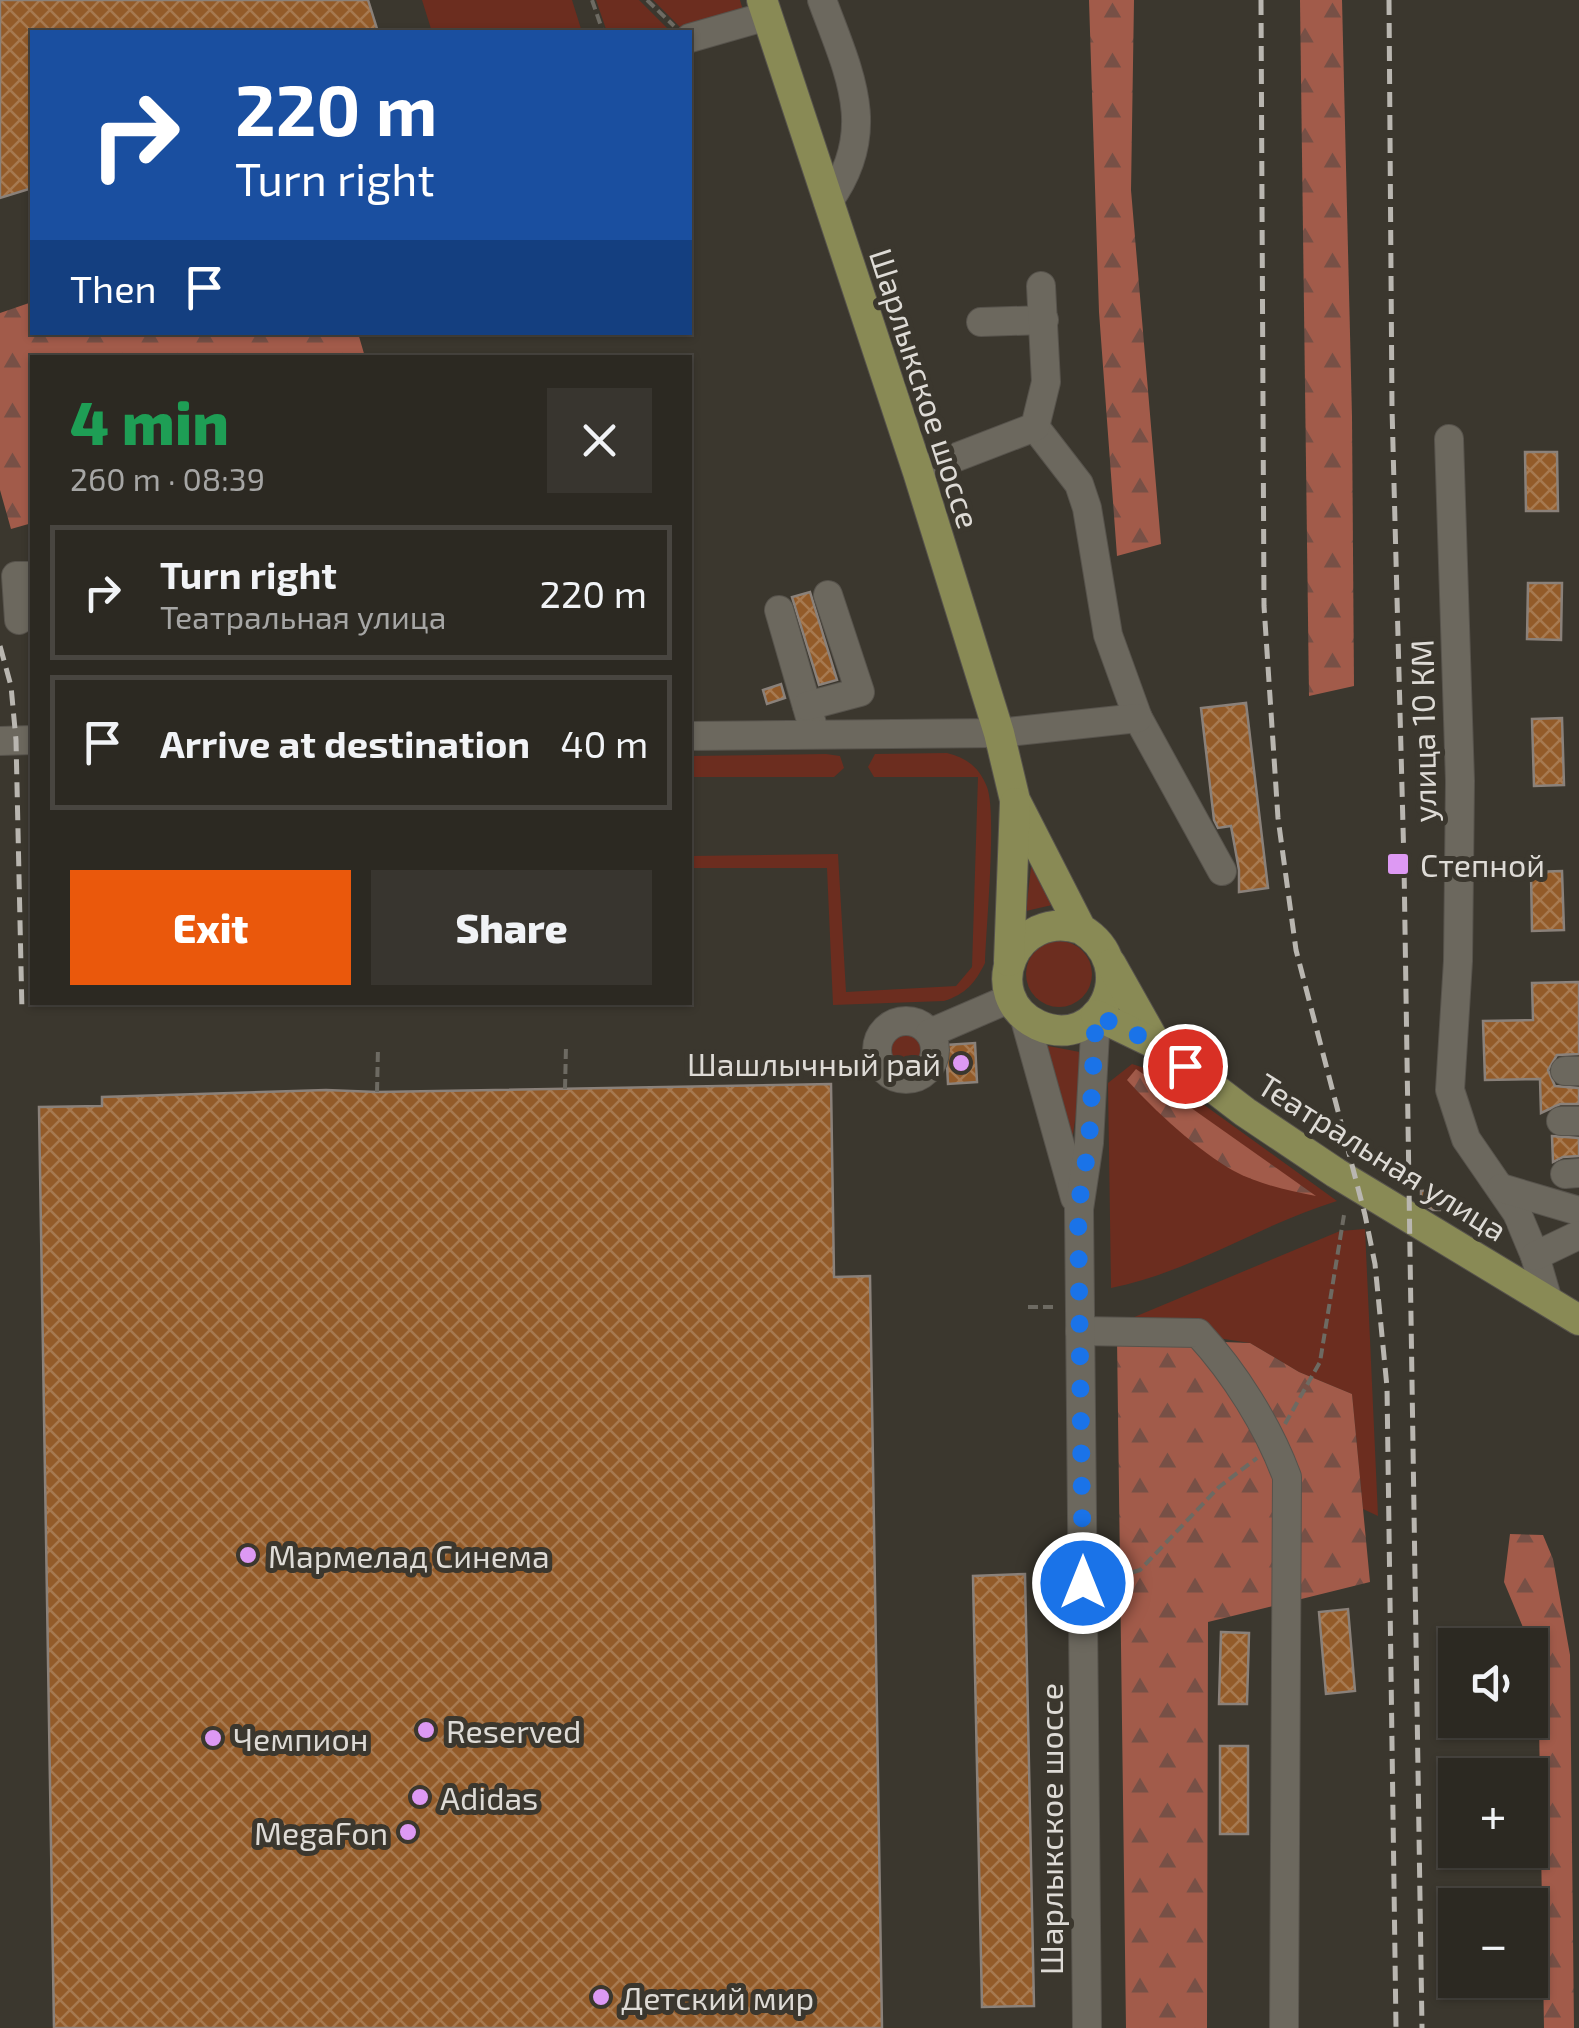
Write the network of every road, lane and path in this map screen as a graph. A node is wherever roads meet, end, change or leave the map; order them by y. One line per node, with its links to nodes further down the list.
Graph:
1 (592, 0): 5 (path)
2 (647, 0): 6 (path)
3 (822, 0): 8 (street)
4 (764, 8): 7 (street); 8 (main road, Шарлыкское шоссе)
5 (602, 30)
6 (679, 30)
7 (692, 37)
8 (828, 202): 14 (main road, Шарлыкское шоссе)
9 (1041, 286): 10 (street)
10 (1044, 320): 11 (street); 12 (street)
11 (980, 322)
12 (1035, 428): 14 (street); 20 (street)
13 (1448, 439): 39 (street, улица 10 КМ)
14 (918, 472): 21 (main road, Шарлыкское шоссе)
15 (30, 576): 18 (street)
16 (828, 596): 19 (street)
17 (779, 610): 19 (street)
18 (28, 628)
19 (807, 706): 22 (street)
20 (1138, 718): 21 (street); 27 (street)
21 (999, 733): 22 (street); 26 (main road, Шарлыкское шоссе)
22 (816, 735): 23 (street)
23 (692, 736)
24 (0, 740): 25 (street)
25 (30, 740)
26 (1016, 800): 28 (main road, Шарлыкское шоссе); 29 (main road, Шарлыкское шоссе)
27 (1222, 871)
28 (1082, 930): 29 (main road); 30 (main road)
29 (1010, 962): 31 (main road)
30 (1110, 964): 32 (main road); 34 (main road, Театральная улица)
31 (1018, 1007): 32 (main road); 33 (street); 40 (street, Шарлыкское шоссе)
32 (1096, 1015): 34 (main road, Театральная улица); 40 (street, Шарлыкское шоссе)
33 (930, 1033)
34 (1156, 1044): 44 (main road, Театральная улица)
35 (566, 1046): 37 (path)
36 (378, 1048): 38 (path)
37 (566, 1090)
38 (377, 1092)
39 (1501, 1188): 41 (street); 43 (street, улица 10 КМ)
40 (1078, 1209): 46 (street, Шарлыкское шоссе)
41 (1579, 1211)
42 (1579, 1235): 43 (street)
43 (1535, 1256): 44 (street, улица 10 КМ)
44 (1548, 1301): 45 (main road, Театральная улица)
45 (1579, 1320)
46 (1080, 1330): 47 (street, Шарлыкское шоссе); 48 (street)
47 (1087, 2028)
48 (1284, 2028)

